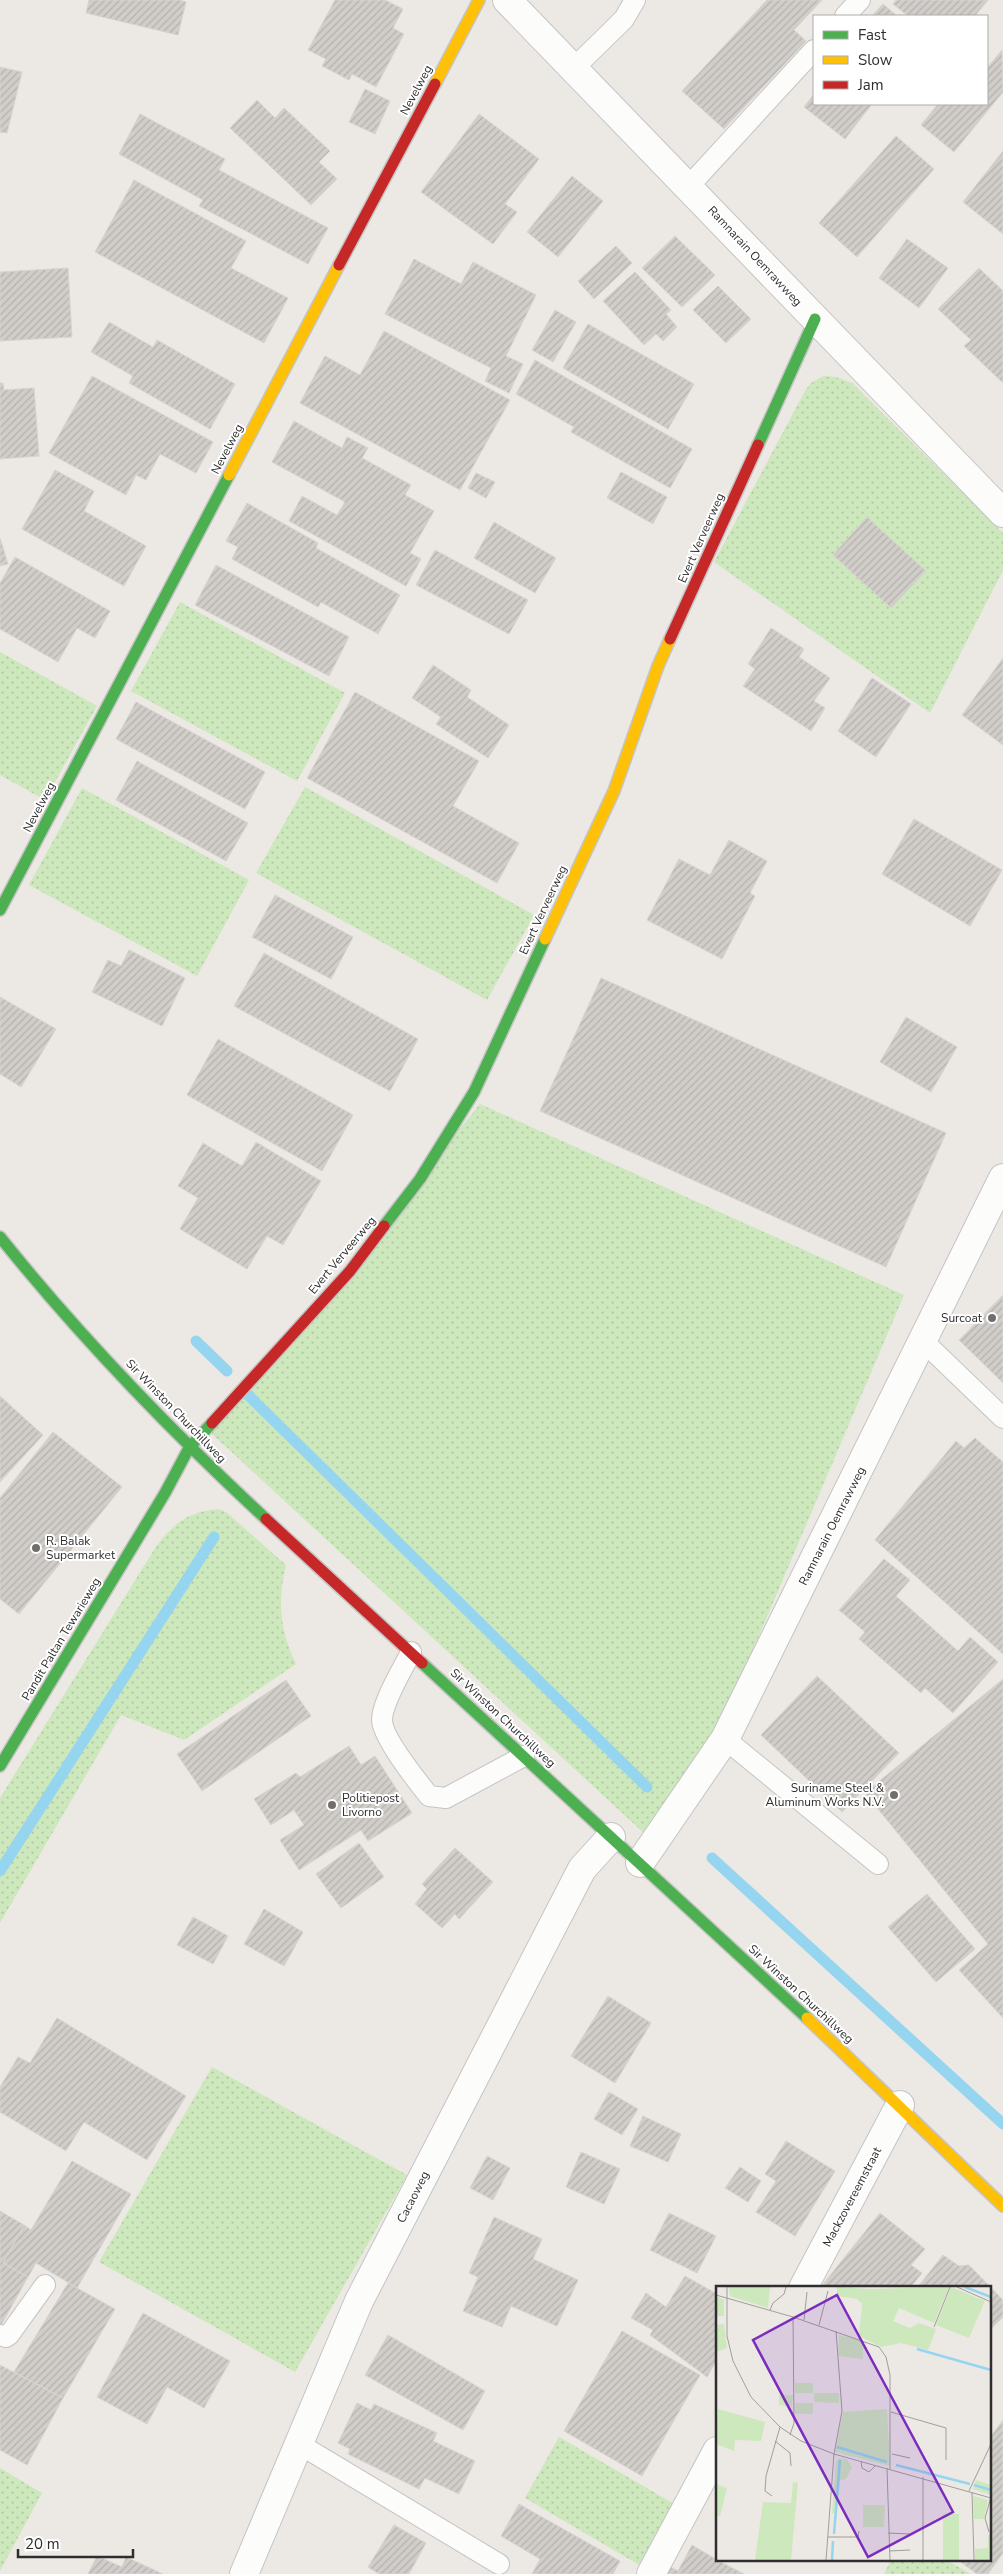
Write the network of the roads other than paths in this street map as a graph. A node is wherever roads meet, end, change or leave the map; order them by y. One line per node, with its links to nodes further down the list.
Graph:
1 (479, 0): 11 (street, Nevelweg)
2 (507, 0): 7 (street, Ramnarain Oemrawweg)
3 (635, 0): 7 (lane)
4 (860, 0): 5 (lane)
5 (846, 15)
6 (813, 51): 8 (lane)
7 (573, 69): 8 (street, Ramnarain Oemrawweg)
8 (690, 186): 9 (street, Ramnarain Oemrawweg)
9 (815, 319): 10 (street, Ramnarain Oemrawweg); 16 (street, Evert Verveerweg)
10 (1003, 513)
11 (0, 910)
12 (1003, 1178): 14 (street, Ramnarain Oemrawweg)
13 (0, 1236): 16 (street, Sir Winston Churchillweg)
14 (924, 1342): 15 (lane); 18 (street, Ramnarain Oemrawweg)
15 (1003, 1418)
16 (189, 1448): 17 (street, Sir Winston Churchillweg); 20 (street, Pandit Paltan Tewarieweg)
17 (410, 1652): 19 (street, Sir Winston Churchillweg); 19 (lane)
18 (726, 1739): 22 (street, Ramnarain Oemrawweg); 23 (lane)
19 (524, 1756): 21 (street, Sir Winston Churchillweg)
20 (0, 1766)
21 (612, 1836): 22 (street, Sir Winston Churchillweg); 29 (street, Cacaoweg)
22 (640, 1863): 24 (street, Sir Winston Churchillweg)
23 (878, 1864)
24 (900, 2105): 25 (street, Sir Winston Churchillweg); 27 (street, Mackzovereemstraat)
25 (1003, 2206)
26 (45, 2285): 28 (lane)
27 (804, 2286)
28 (0, 2335)
29 (299, 2444): 31 (lane); 32 (street, Cacaoweg)
30 (716, 2453): 33 (street)
31 (499, 2564)
32 (244, 2574)
33 (652, 2574)

